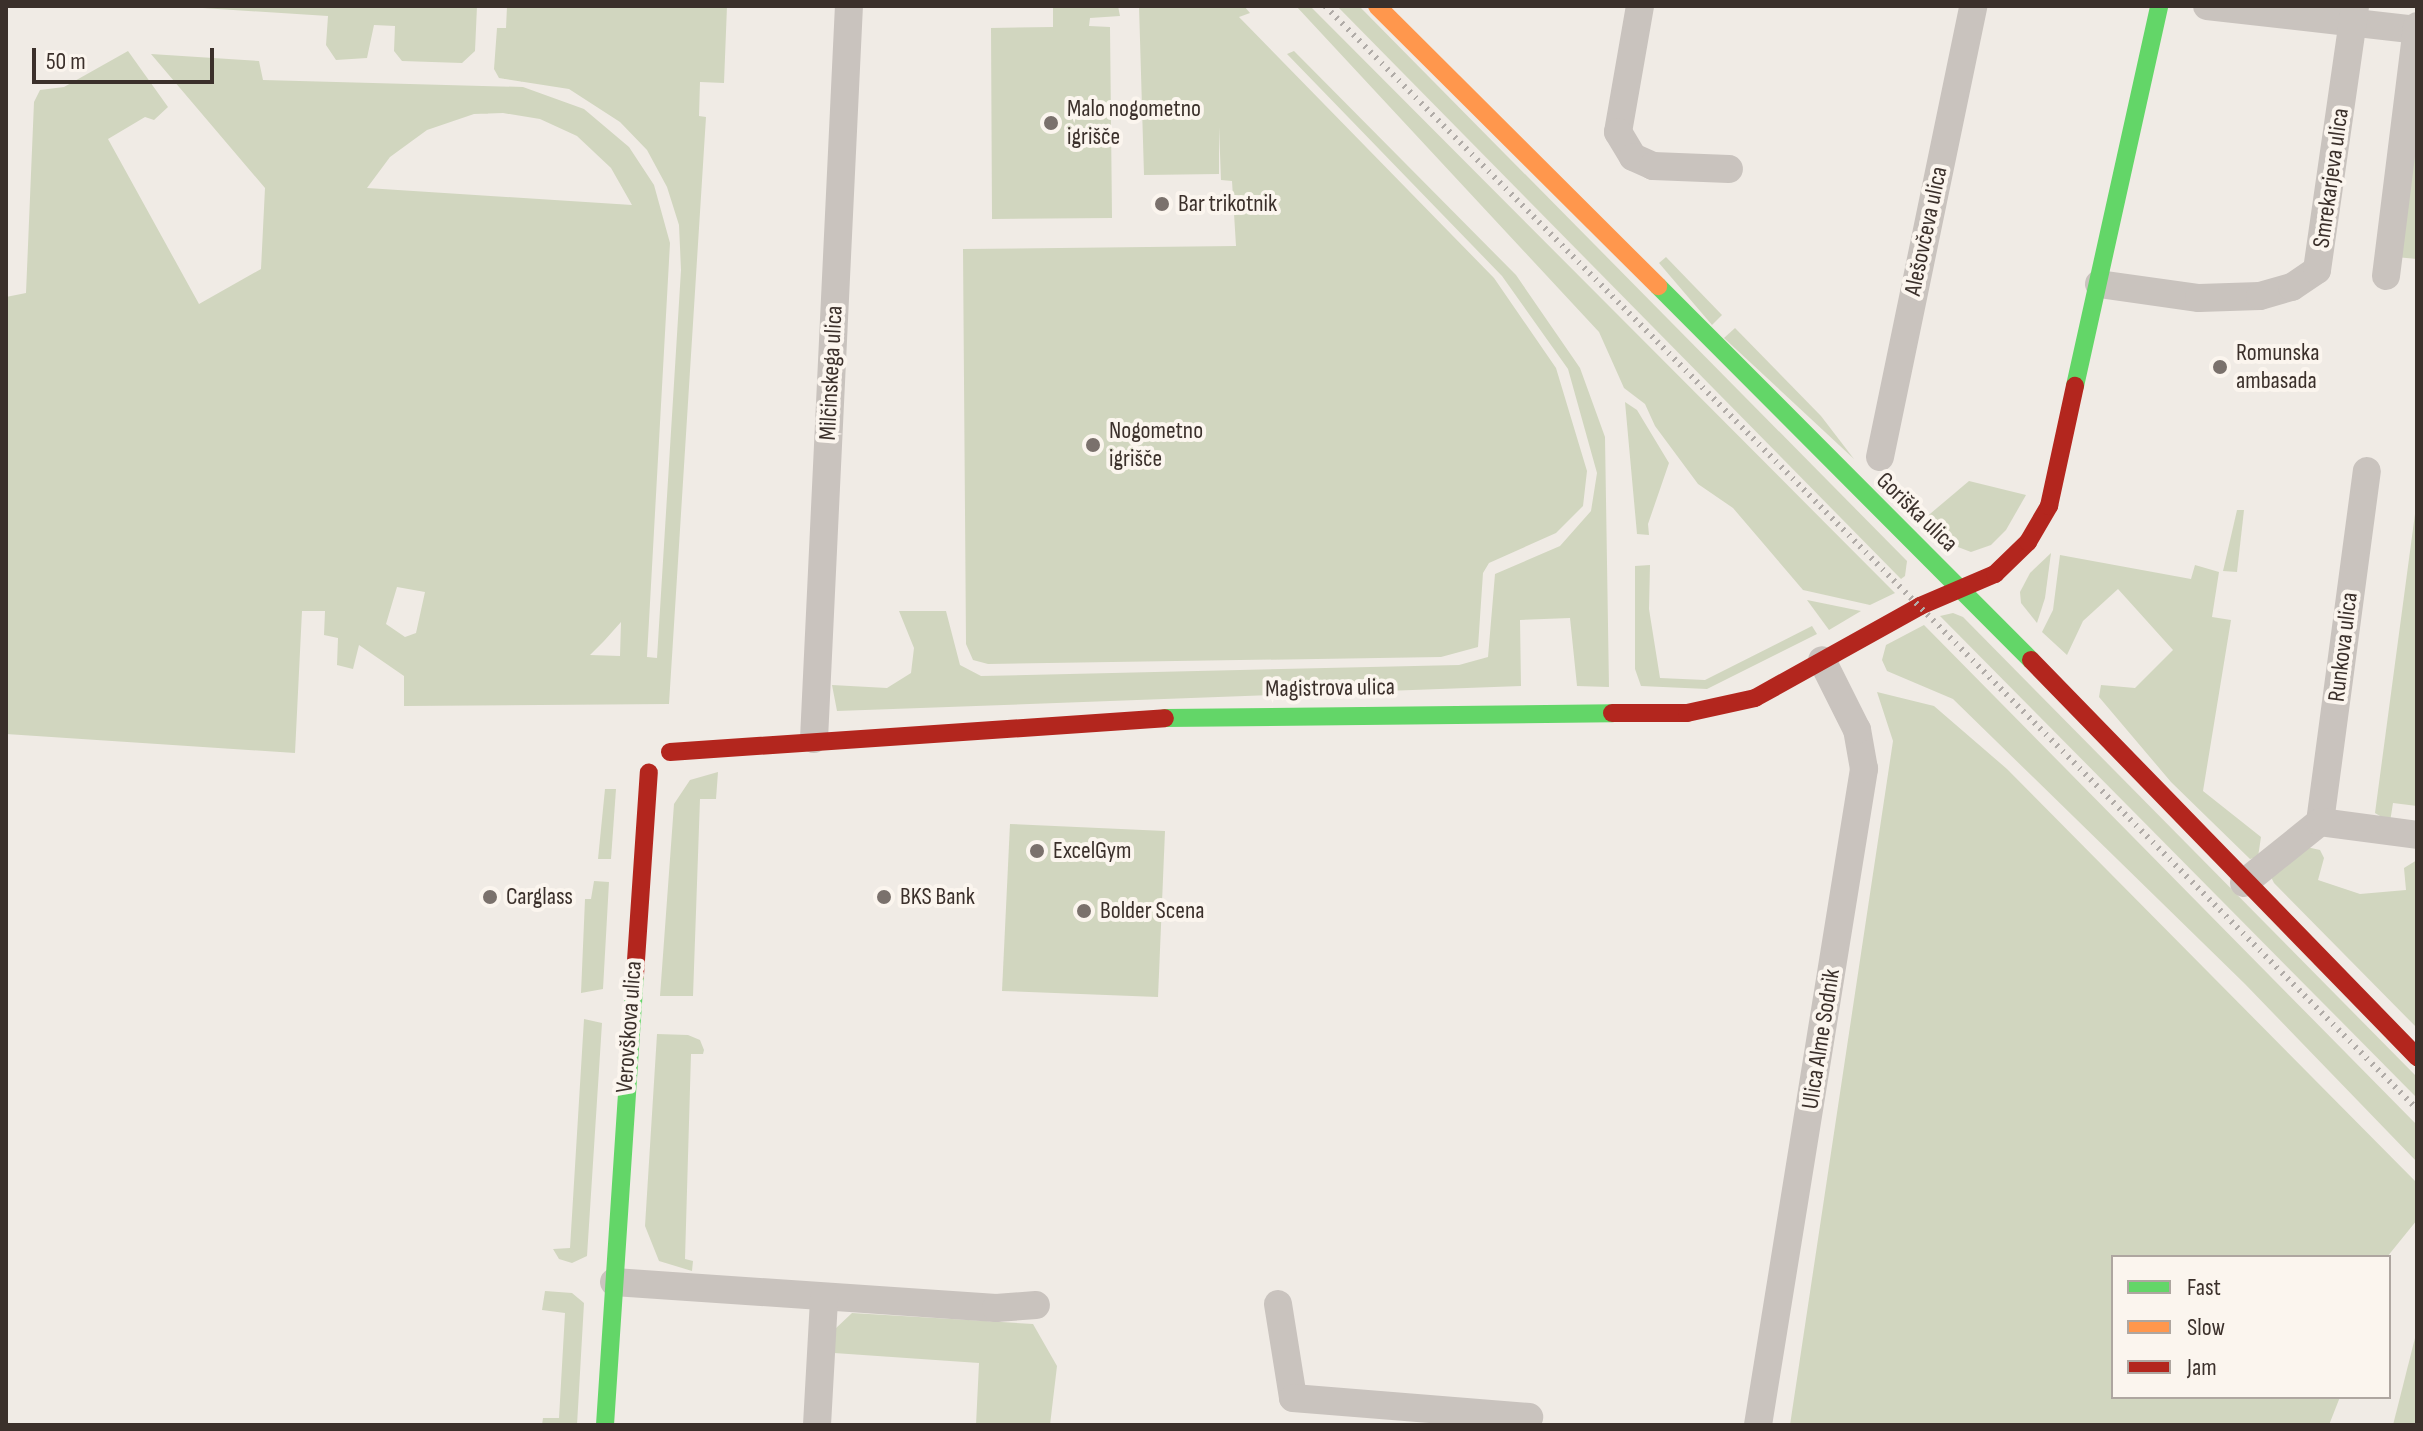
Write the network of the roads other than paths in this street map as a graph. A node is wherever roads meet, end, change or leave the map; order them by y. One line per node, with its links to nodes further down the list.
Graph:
1 (849, 6): 16 (street, Milčinskega ulica)
2 (1377, 6): 14 (street, Goriška ulica)
3 (1640, 6): 9 (street)
4 (1973, 6): 12 (street, Alešovčeva ulica)
5 (2159, 6): 11 (street)
6 (2207, 6): 7 (street)
7 (2354, 14): 8 (street); 11 (street, Smrekarjeva ulica)
8 (2417, 28): 10 (street)
9 (1729, 169)
10 (2386, 276)
11 (2099, 284): 14 (street)
12 (1880, 457)
13 (2367, 471): 21 (street, Runkova ulica)
14 (1963, 590): 15 (street, Magistrova ulica); 23 (street, Goriška ulica)
15 (1822, 660): 16 (street, Magistrova ulica); 32 (street, Ulica Alme Sodnik)
16 (814, 739): 18 (street, Magistrova ulica)
17 (653, 741): 18 (street)
18 (670, 752): 20 (street)
19 (639, 754): 20 (street)
20 (649, 772): 25 (street, Verovškova ulica)
21 (2320, 822): 22 (street); 23 (street)
22 (2417, 835)
23 (2244, 883): 24 (street, Goriška ulica)
24 (2417, 1057)
25 (614, 1282): 26 (street); 30 (street, Verovškova ulica)
26 (824, 1298): 28 (street); 31 (street)
27 (1278, 1304): 29 (street)
28 (1036, 1305)
29 (1529, 1417)
30 (605, 1425)
31 (817, 1425)
32 (1758, 1425)

